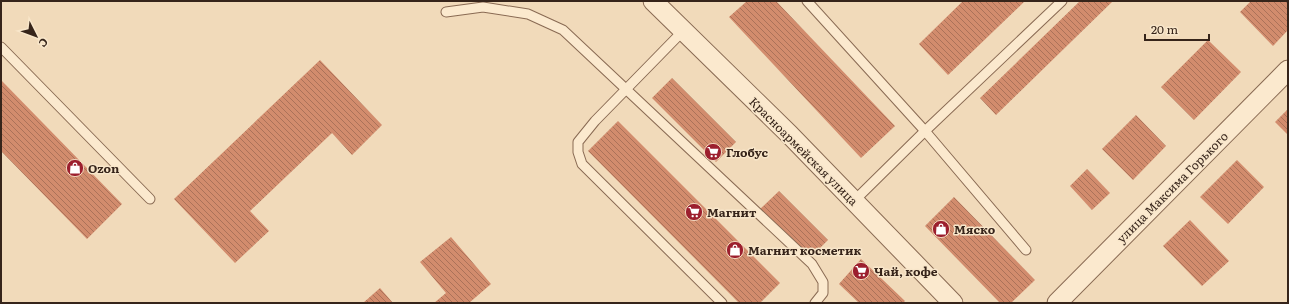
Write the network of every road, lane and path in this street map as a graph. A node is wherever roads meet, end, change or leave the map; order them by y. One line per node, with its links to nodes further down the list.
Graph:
1 (653, 1): 5 (street, Красноармейская улица)
2 (807, 1): 9 (lane)
3 (1062, 1): 9 (lane)
4 (446, 12): 8 (lane)
5 (683, 31): 8 (lane); 11 (street, Красноармейская улица)
6 (1, 47): 10 (lane)
7 (1288, 70): 16 (street, улица Максима Горького)
8 (626, 88): 13 (lane); 14 (lane)
9 (925, 131): 11 (lane); 12 (lane)
10 (150, 199)
11 (854, 201): 15 (street, Красноармейская улица)
12 (1026, 250)
13 (722, 303)
14 (815, 303)
15 (953, 303)
16 (1057, 303)

